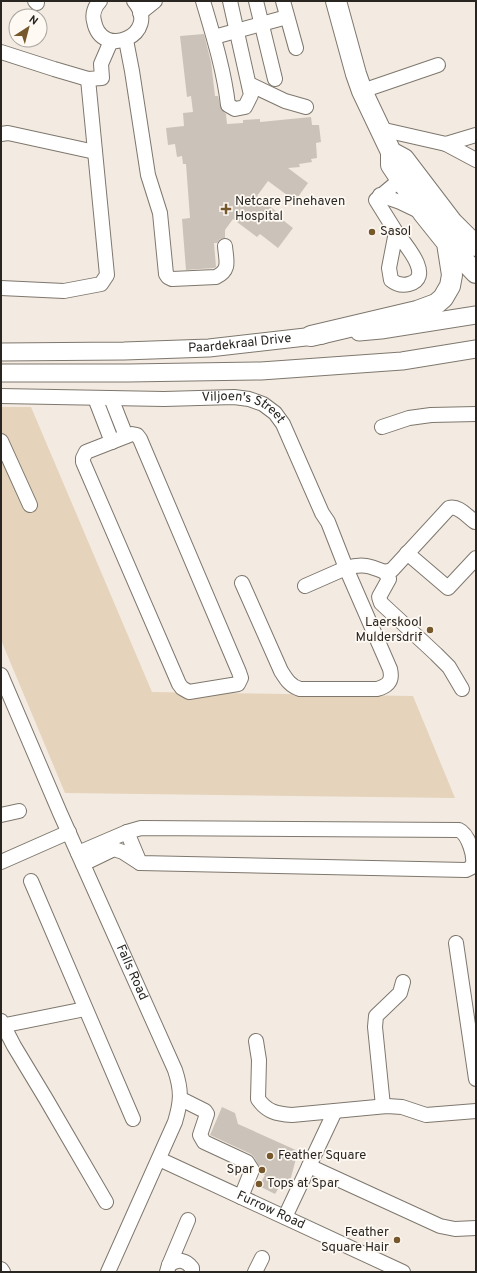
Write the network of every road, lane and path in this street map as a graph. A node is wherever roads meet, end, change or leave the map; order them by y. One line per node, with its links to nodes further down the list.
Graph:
1 (88, 1): 11 (street)
2 (100, 1): 11 (street)
3 (155, 1): 9 (street)
4 (202, 1): 14 (street)
5 (230, 1): 13 (street)
6 (256, 1): 12 (street)
7 (283, 1): 10 (street)
8 (336, 1): 23 (highway)
9 (137, 7): 15 (street)
10 (287, 17): 12 (street); 17 (street)
11 (93, 18): 16 (street)
12 (261, 25): 13 (street); 21 (street)
13 (238, 31): 14 (street); 22 (street)
14 (214, 37): 22 (street)
15 (126, 40): 16 (street); 36 (street)
16 (111, 41): 20 (street)
17 (296, 48)
18 (1, 52): 20 (street)
19 (438, 65): 23 (street)
20 (88, 78): 29 (street)
21 (275, 80)
22 (249, 84): 24 (street)
23 (362, 91): 25 (highway)
24 (306, 107)
25 (380, 129): 28 (street); 31 (highway)
26 (1, 134): 29 (street)
27 (476, 135): 28 (street)
28 (446, 144): 30 (street)
29 (95, 152): 39 (street)
30 (476, 160)
31 (406, 175): 32 (street); 33 (highway); 37 (highway)
32 (380, 195): 33 (street); 34 (street)
33 (423, 213): 35 (highway)
34 (396, 232)
35 (447, 243): 38 (highway); 41 (highway)
36 (225, 246)
37 (476, 246)
38 (476, 273)
39 (1, 288)
40 (476, 315): 41 (main road, Paardekraal Drive)
41 (311, 336): 43 (main road, Paardekraal Drive)
42 (473, 350): 44 (main road, Paardekraal Drive)
43 (1, 352)
44 (1, 374)
45 (1, 396): 46 (street, Viljoen's Street)
46 (94, 398): 47 (street, Viljoen's Street); 52 (street)
47 (111, 398): 50 (street); 57 (street, Viljoen's Street)
48 (476, 414): 49 (street)
49 (382, 427)
50 (126, 436): 52 (street); 52 (street)
51 (1, 441): 53 (street)
52 (112, 442)
53 (30, 505)
54 (475, 521): 55 (street)
55 (407, 553): 56 (street); 58 (street)
56 (476, 558)
57 (351, 566): 58 (street); 59 (street, Viljoen's Street); 60 (street)
58 (385, 572): 62 (street)
59 (242, 584)
60 (305, 586)
61 (1, 675): 65 (street, Falls Road)
62 (462, 688)
63 (19, 811): 64 (street)
64 (1, 815)
65 (69, 832): 68 (street, Falls Road); 69 (street)
66 (127, 832): 67 (street); 70 (street); 70 (street)
67 (99, 850): 68 (street); 70 (street)
68 (80, 858): 78 (street, Falls Road)
69 (1, 862)
70 (140, 863)
71 (31, 881): 74 (street)
72 (456, 943): 77 (street)
73 (403, 982): 79 (street)
74 (85, 1008): 75 (street); 82 (street)
75 (2, 1024): 86 (street)
76 (256, 1041): 80 (street)
77 (476, 1079)
78 (181, 1099): 83 (street, Falls Road); 85 (street)
79 (383, 1106): 80 (street); 81 (street)
80 (335, 1111): 84 (street)
81 (476, 1111)
82 (133, 1119)
83 (159, 1159): 85 (street, Furrow Road); 94 (street, Falls Road)
84 (309, 1166): 87 (street); 89 (street)
85 (241, 1197): 87 (street, Furrow Road)
86 (106, 1202)
87 (285, 1217): 97 (street, Furrow Road)
88 (188, 1220): 91 (street)
89 (476, 1228)
90 (262, 1258): 96 (street)
91 (168, 1268): 95 (street)
92 (1, 1269): 93 (street)
93 (3, 1272)
94 (108, 1272)
95 (192, 1272)
96 (256, 1272)
97 (403, 1272)

